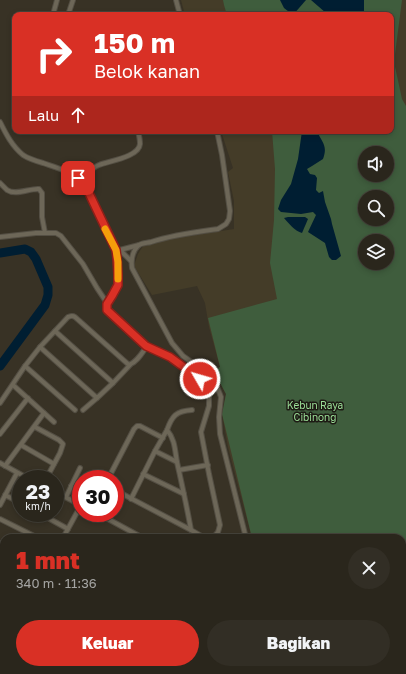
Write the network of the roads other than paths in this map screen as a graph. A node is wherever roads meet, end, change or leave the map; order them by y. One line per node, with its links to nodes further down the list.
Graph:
1 (57, 0): 4 (street)
2 (73, 0): 5 (street)
3 (176, 0): 6 (street)
4 (54, 12)
5 (69, 12)
6 (179, 12)
7 (0, 122): 10 (street)
8 (138, 134): 10 (street)
9 (218, 134): 14 (street)
10 (78, 178): 15 (street)
11 (0, 183): 12 (street)
12 (45, 233): 13 (street); 17 (street)
13 (0, 237)
14 (141, 244): 15 (street); 16 (street)
15 (118, 250): 16 (street); 17 (street)
16 (131, 261): 71 (street)
17 (107, 304): 19 (street)
18 (56, 331): 20 (street); 21 (street); 23 (street)
19 (146, 346): 21 (street); 42 (street)
20 (40, 347): 22 (street); 26 (street)
21 (130, 365): 23 (street)
22 (25, 366): 24 (street); 28 (street)
23 (113, 383): 26 (street)
24 (13, 385): 25 (street); 27 (street)
25 (28, 398): 31 (street); 35 (street)
26 (97, 398): 29 (street)
27 (0, 403)
28 (75, 410)
29 (83, 410)
30 (192, 410): 34 (street)
31 (44, 413): 32 (street); 33 (street)
32 (54, 422)
33 (35, 427): 37 (street); 41 (street)
34 (167, 430): 36 (street); 39 (street)
35 (0, 434)
36 (163, 438): 38 (street); 47 (street)
37 (21, 446): 41 (street); 43 (street)
38 (155, 450): 39 (street); 49 (street)
39 (177, 462): 48 (street)
40 (0, 463): 43 (street)
41 (54, 464): 46 (street)
42 (208, 465): 48 (street); 70 (street)
43 (5, 466): 45 (street)
44 (80, 468): 51 (street)
45 (12, 470)
46 (51, 470)
47 (113, 470)
48 (179, 470): 52 (street)
49 (143, 474): 52 (street); 57 (street)
50 (12, 484): 53 (street)
51 (71, 486): 55 (street)
52 (184, 494): 65 (street)
53 (6, 495): 56 (street); 59 (street)
54 (124, 495): 57 (street)
55 (66, 497): 58 (street)
56 (12, 498)
57 (131, 499): 65 (street)
58 (72, 500)
59 (0, 505)
60 (0, 519): 66 (street)
61 (72, 521): 64 (street)
62 (57, 522): 64 (street)
63 (114, 522): 68 (street)
64 (68, 528): 67 (street)
65 (191, 530): 69 (street)
66 (30, 534)
67 (65, 534)
68 (136, 534)
69 (198, 534)
70 (216, 534)
71 (245, 534)

